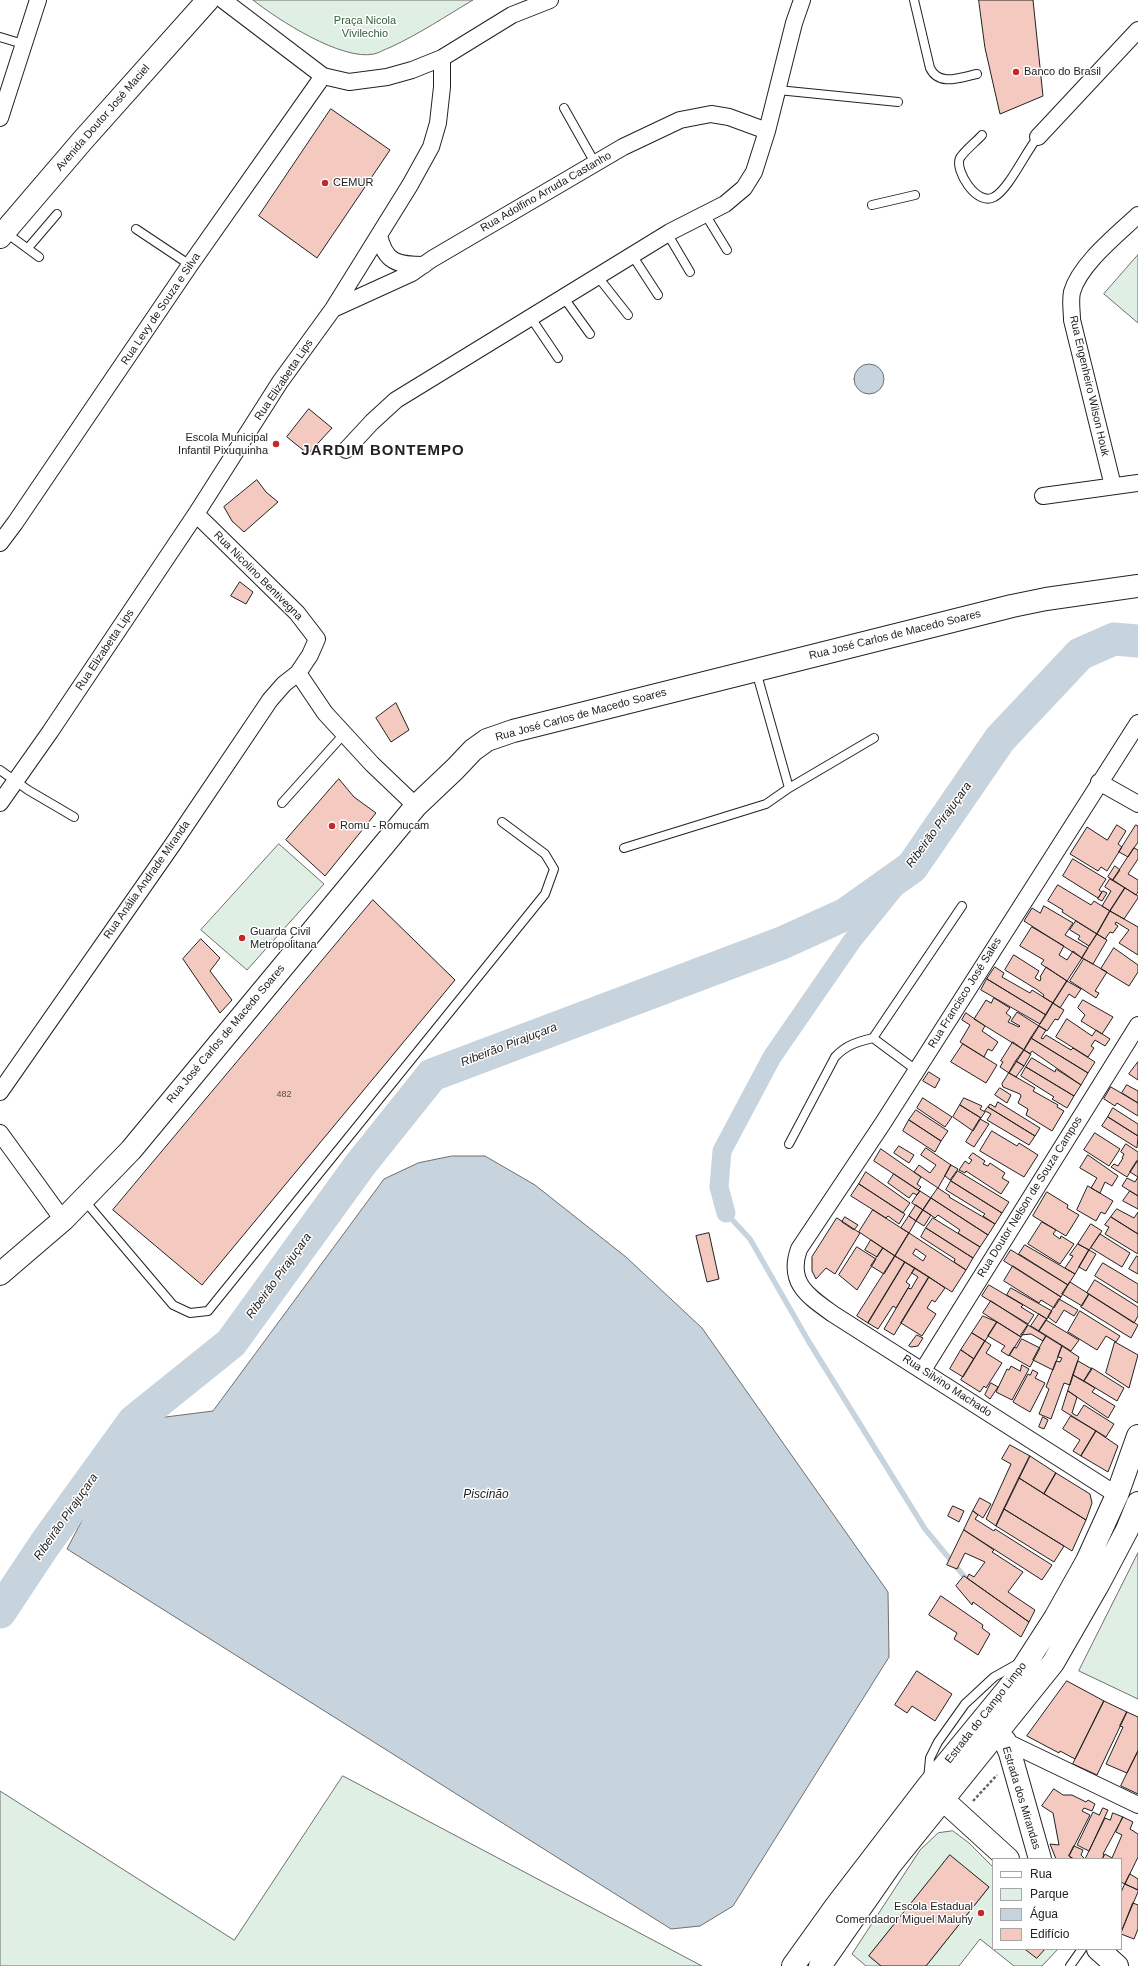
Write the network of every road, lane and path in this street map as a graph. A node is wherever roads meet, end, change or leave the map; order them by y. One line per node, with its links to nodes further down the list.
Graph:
1 (38, 0): 9 (street)
2 (208, 0): 28 (street, Avenida Doutor José Maciel)
3 (223, 0): 12 (street)
4 (550, 0): 10 (street)
5 (802, 0): 13 (street)
6 (914, 0): 11 (lane)
7 (1138, 30): 19 (street)
8 (0, 37): 9 (lane)
9 (24, 44): 16 (street)
10 (442, 58): 12 (street); 29 (street, Rua Elizabetta Lips)
11 (977, 74)
12 (322, 76): 34 (street, Rua Levy de Souza e Silva)
13 (778, 90): 14 (lane); 17 (street)
14 (898, 102)
15 (564, 108): 20 (lane)
16 (0, 118)
17 (768, 132): 20 (street, Rua Adolfino Arruda Castanho); 24 (street)
18 (982, 135): 19 (lane)
19 (1038, 137)
20 (595, 163): 35 (street, Rua Adolfino Arruda Castanho)
21 (915, 195): 22 (lane)
22 (872, 205)
23 (57, 214): 30 (lane)
24 (705, 214): 27 (street); 31 (lane)
25 (1138, 215): 47 (street, Rua Engenheiro Wilson Houk)
26 (136, 229): 34 (lane)
27 (667, 233): 32 (street); 36 (lane)
28 (2, 234): 30 (lane)
29 (379, 235): 35 (street); 40 (street, Rua Elizabetta Lips)
30 (28, 248): 33 (lane)
31 (727, 250)
32 (632, 255): 37 (street); 38 (lane)
33 (39, 257)
34 (190, 265): 50 (street, Rua Levy de Souza e Silva)
35 (424, 265): 40 (street, Rua Adolfino Arruda Castanho)
36 (690, 272)
37 (598, 276): 39 (street); 41 (lane)
38 (658, 295)
39 (564, 298): 42 (street); 43 (lane)
40 (333, 309): 49 (street, Rua Elizabetta Lips)
41 (628, 314)
42 (531, 318): 44 (lane); 45 (street)
43 (590, 334)
44 (558, 358)
45 (346, 450)
46 (1138, 483): 47 (street)
47 (1113, 486): 48 (street)
48 (1043, 496)
49 (196, 514): 53 (street, Rua Nicolino Bentivegna); 58 (street, Rua Elizabetta Lips)
50 (0, 543)
51 (1138, 586): 52 (street, Rua José Carlos de Macedo Soares)
52 (756, 670): 60 (lane); 64 (street, Rua José Carlos de Macedo Soares)
53 (298, 673): 55 (street); 72 (street, Rua Anália Andrade Miranda)
54 (1138, 723): 59 (street, Rua Francisco José Sales)
55 (344, 734): 62 (lane); 64 (street)
56 (874, 738): 60 (lane)
57 (0, 770): 58 (lane)
58 (15, 781): 61 (street, Rua Elizabetta Lips); 65 (lane)
59 (1099, 782): 63 (street); 71 (street, Rua Francisco José Sales)
60 (789, 788): 67 (lane)
61 (0, 803)
62 (282, 804)
63 (1138, 804)
64 (416, 806): 75 (street, Rua José Carlos de Macedo Soares)
65 (74, 817)
66 (502, 822): 75 (lane)
67 (624, 848)
68 (962, 906): 70 (lane)
69 (1138, 1025): 79 (street, Rua Doutor Nelson de Souza Campos)
70 (872, 1038): 71 (lane); 74 (lane)
71 (916, 1070): 77 (street, Rua Francisco José Sales)
72 (0, 1092)
73 (0, 1133): 76 (street)
74 (789, 1144)
75 (84, 1199): 76 (street, Rua José Carlos de Macedo Soares)
76 (63, 1220): 78 (street, Rua José Carlos de Macedo Soares)
77 (794, 1262): 79 (street, Rua Silvino Machado)
78 (0, 1274)
79 (922, 1370): 81 (street, Rua Silvino Machado)
80 (1138, 1436): 81 (street, Estrada do Campo Limpo)
81 (1116, 1495): 83 (street, Estrada do Campo Limpo)
82 (1138, 1503): 84 (street, Estrada do Campo Limpo)
83 (1028, 1659): 84 (street, Estrada do Campo Limpo); 85 (lane)
84 (998, 1740): 85 (street, Estrada do Campo Limpo); 86 (street); 87 (path); 89 (street, Estrada dos Mirandas)
85 (936, 1793): 87 (street); 92 (street, Estrada do Campo Limpo); 93 (street, Estrada do Campo Limpo)
86 (1138, 1805)
87 (960, 1815): 88 (street)
88 (1007, 1858)
89 (1040, 1858)
90 (1081, 1950): 94 (lane)
91 (1099, 1950): 95 (street)
92 (793, 1966)
93 (820, 1966)
94 (1070, 1966)
95 (1117, 1966)

